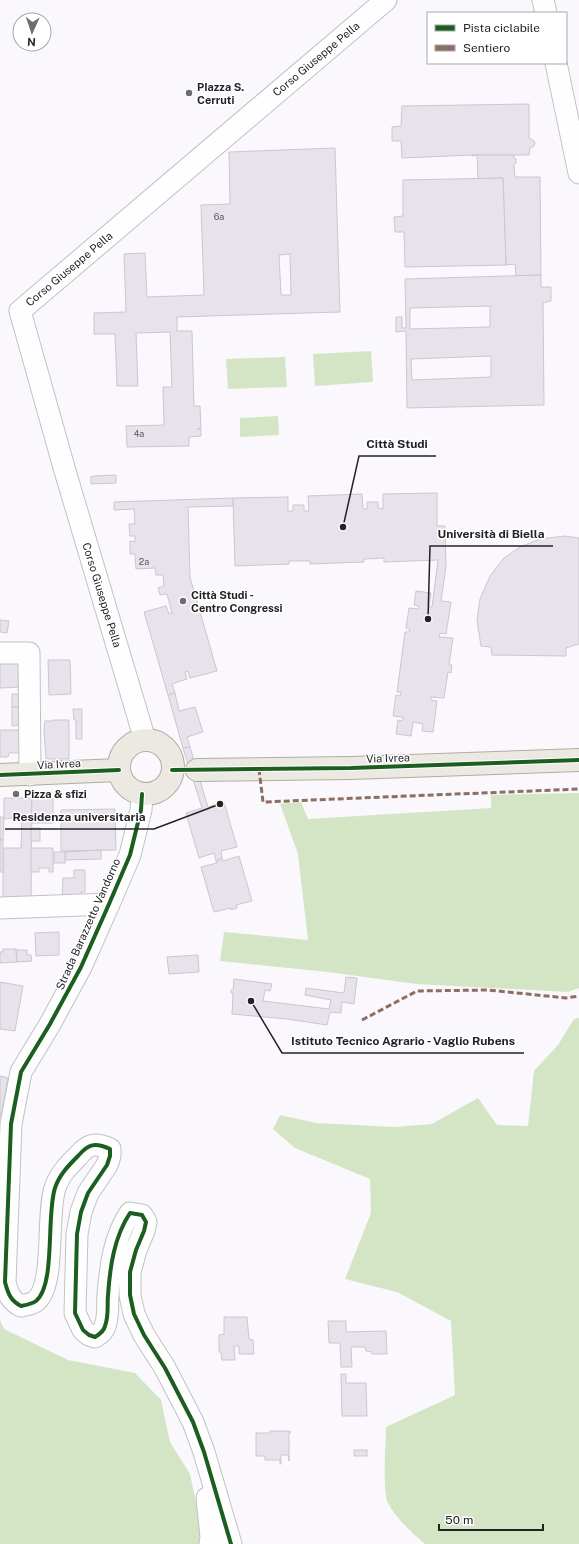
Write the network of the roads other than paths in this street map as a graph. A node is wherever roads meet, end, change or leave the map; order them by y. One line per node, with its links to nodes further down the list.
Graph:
1 (386, 0): 7 (street, Corso Giuseppe Pella)
2 (543, 0): 3 (street)
3 (546, 12)
4 (556, 64): 5 (street)
5 (579, 173)
6 (0, 652): 11 (street)
7 (145, 740): 9 (main road); 10 (main road)
8 (579, 760): 10 (main road, Via Ivrea)
9 (119, 770): 11 (main road, Via Ivrea); 13 (main road)
10 (186, 770): 13 (main road)
11 (30, 774): 12 (main road, Via Ivrea)
12 (0, 775)
13 (142, 794): 14 (street, Strada Barazzetto Vandorno)
14 (109, 904): 15 (street); 16 (street, Strada Barazzetto Vandorno)
15 (0, 908)
16 (212, 1478): 17 (street); 18 (street, Strada Barazzetto Vandorno)
17 (210, 1544)
18 (231, 1544)

